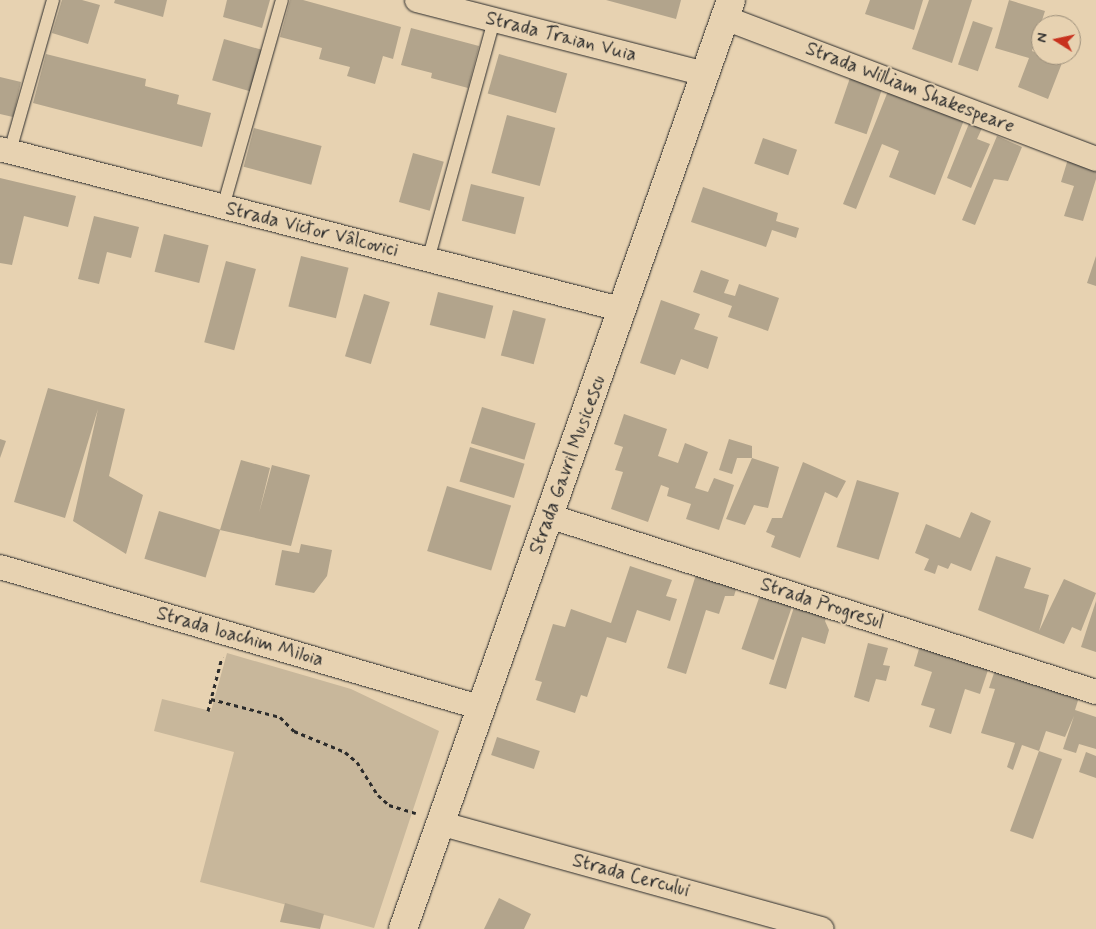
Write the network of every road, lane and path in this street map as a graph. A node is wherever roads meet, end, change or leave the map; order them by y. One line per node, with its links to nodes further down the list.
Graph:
1 (53, 0): 7 (lane)
2 (282, 0): 9 (lane)
3 (417, 0): 5 (street, Strada Traian Vuia)
4 (728, 9): 6 (street, Strada Gavril Musicescu); 8 (street, Strada William Shakespeare)
5 (494, 20): 6 (street, Strada Traian Vuia); 10 (lane)
6 (705, 74): 11 (street, Strada Gavril Musicescu)
7 (5, 150): 9 (street, Strada Victor Vâlcovici)
8 (1096, 159)
9 (223, 207): 10 (street, Strada Victor Vâlcovici)
10 (428, 260): 11 (street, Strada Victor Vâlcovici)
11 (624, 310): 12 (street, Strada Gavril Musicescu)
12 (549, 516): 15 (street, Strada Progresul); 17 (street, Strada Gavril Musicescu)
13 (0, 567): 17 (street, Strada Ioachim Miloia)
14 (224, 650): 16 (path)
15 (1096, 692)
16 (211, 699): 18 (path); 19 (path)
17 (480, 707): 19 (street, Strada Gavril Musicescu)
18 (208, 711)
19 (430, 819): 20 (street, Strada Gavril Musicescu); 21 (street, Strada Cercului)
20 (402, 929)
21 (822, 929)

